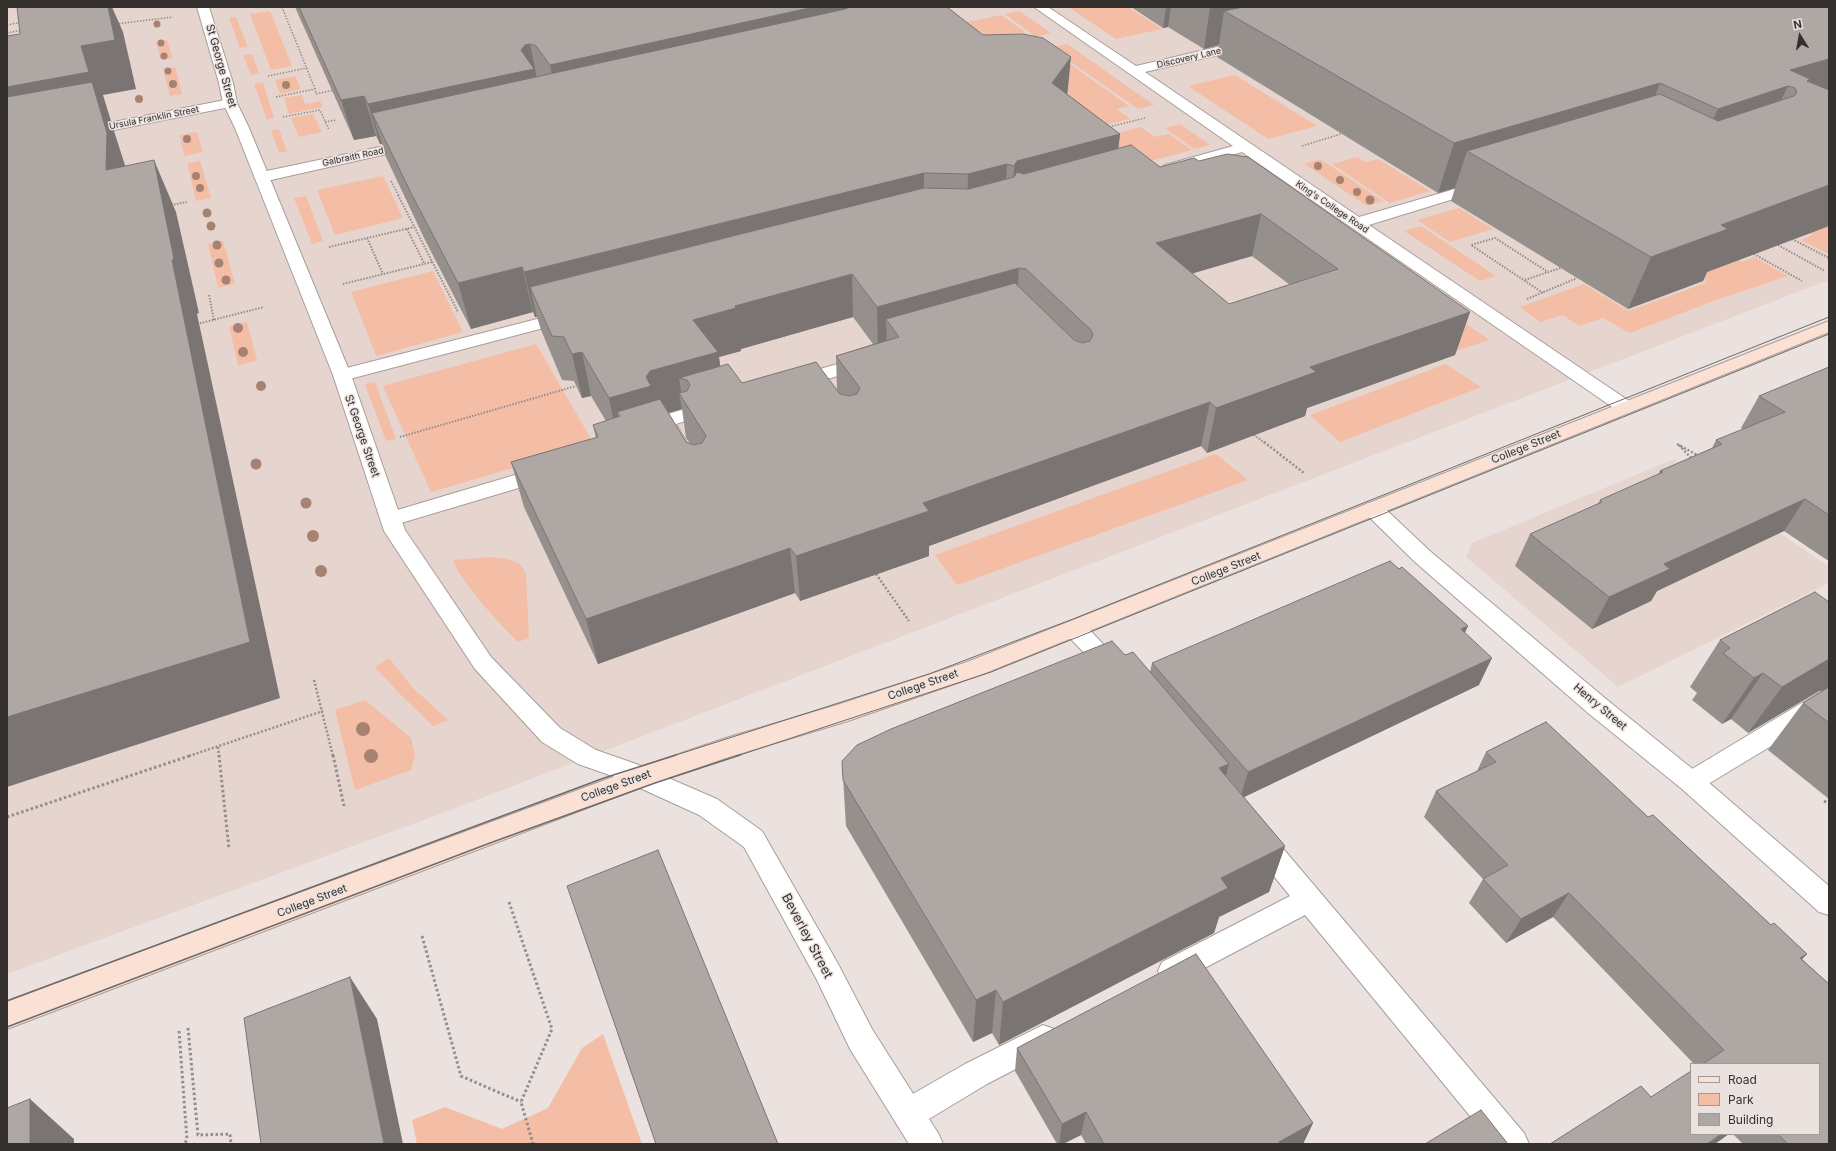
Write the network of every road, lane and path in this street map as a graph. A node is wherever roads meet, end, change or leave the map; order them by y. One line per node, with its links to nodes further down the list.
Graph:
1 (203, 7): 19 (street, St George Street)
2 (282, 7): 13 (path)
3 (1040, 7): 14 (street, King's College Road)
4 (177, 16): 6 (path)
5 (26, 20): 7 (path)
6 (113, 24)
7 (7, 25)
8 (26, 29): 9 (path)
9 (19, 31): 10 (path); 11 (path)
10 (7, 33)
11 (19, 35)
12 (1261, 41): 14 (street, Discovery Lane)
13 (307, 68): 15 (path); 16 (path)
14 (1134, 71): 29 (street, King's College Road)
15 (268, 76)
16 (315, 89): 17 (path); 18 (path)
17 (339, 89)
18 (276, 97)
19 (230, 103): 26 (street, Ursula Franklin Street); 32 (street, St George Street)
20 (283, 117): 23 (path)
21 (1148, 117): 25 (path)
22 (336, 120): 23 (path)
23 (325, 122): 24 (path)
24 (328, 129)
25 (1103, 129)
26 (68, 134)
27 (1342, 134): 30 (path)
28 (427, 141): 32 (street, Galbraith Road)
29 (1244, 147): 31 (street); 37 (street, King's College Road)
30 (1296, 147)
31 (1158, 171)
32 (262, 177): 66 (street, St George Street)
33 (389, 177): 38 (path)
34 (1462, 191): 37 (street)
35 (187, 202): 36 (path)
36 (168, 206)
37 (1357, 223): 69 (street, King's College Road)
38 (414, 227): 39 (path); 42 (path)
39 (407, 229): 40 (path); 49 (path)
40 (367, 238): 45 (path); 53 (path)
41 (1792, 239): 47 (path)
42 (421, 240): 43 (path); 48 (path)
43 (425, 240)
44 (1778, 245): 51 (path)
45 (329, 247)
46 (1754, 254): 56 (path)
47 (1829, 258)
48 (432, 262): 49 (path); 64 (path)
49 (424, 264): 53 (path)
50 (1561, 268): 52 (path)
51 (1825, 271)
52 (1548, 272): 55 (path); 55 (path)
53 (383, 274): 57 (path)
54 (1576, 278): 55 (path)
55 (1524, 280)
56 (1802, 281)
57 (343, 284)
58 (209, 295): 61 (path)
59 (264, 308): 61 (path)
60 (580, 313): 64 (street)
61 (214, 320): 62 (path)
62 (194, 325)
63 (1829, 326): 69 (main road, College Street)
64 (472, 341): 66 (street)
65 (878, 358): 68 (street)
66 (342, 375): 79 (street, St George Street)
67 (576, 386): 72 (path)
68 (819, 390)
69 (1625, 407): 78 (main road, College Street)
70 (725, 411): 73 (street)
71 (1254, 435): 77 (path)
72 (400, 437)
73 (685, 454)
74 (1704, 459): 75 (path)
75 (1698, 463)
76 (560, 468): 79 (street)
77 (1304, 472)
78 (1373, 510): 82 (main road, College Street); 89 (street, Henry Street)
79 (391, 519): 88 (street, St George Street)
80 (876, 574): 81 (path)
81 (909, 621)
82 (1075, 629): 84 (street); 88 (main road, College Street)
83 (314, 680): 86 (path)
84 (1127, 684)
85 (1829, 699): 89 (street)
86 (323, 711): 87 (path); 92 (path)
87 (218, 747): 93 (path); 95 (path)
88 (641, 777): 101 (main road, College Street); 106 (street, Beverley Street)
89 (1691, 782): 98 (street, Henry Street)
90 (1824, 801): 91 (path)
91 (1829, 804)
92 (344, 806)
93 (7, 817)
94 (1248, 826): 96 (street)
95 (228, 849)
96 (1309, 899): 100 (street); 111 (street)
97 (509, 902): 105 (path)
98 (1829, 903)
99 (422, 936): 105 (path)
100 (1150, 983)
101 (7, 1015)
102 (1066, 1026): 106 (street)
103 (188, 1028): 108 (path)
104 (179, 1031): 107 (path)
105 (521, 1102): 109 (path)
106 (908, 1114): 110 (street, Beverley Street)
107 (184, 1144)
108 (231, 1144)
109 (533, 1144)
110 (927, 1144)
111 (1513, 1144)

